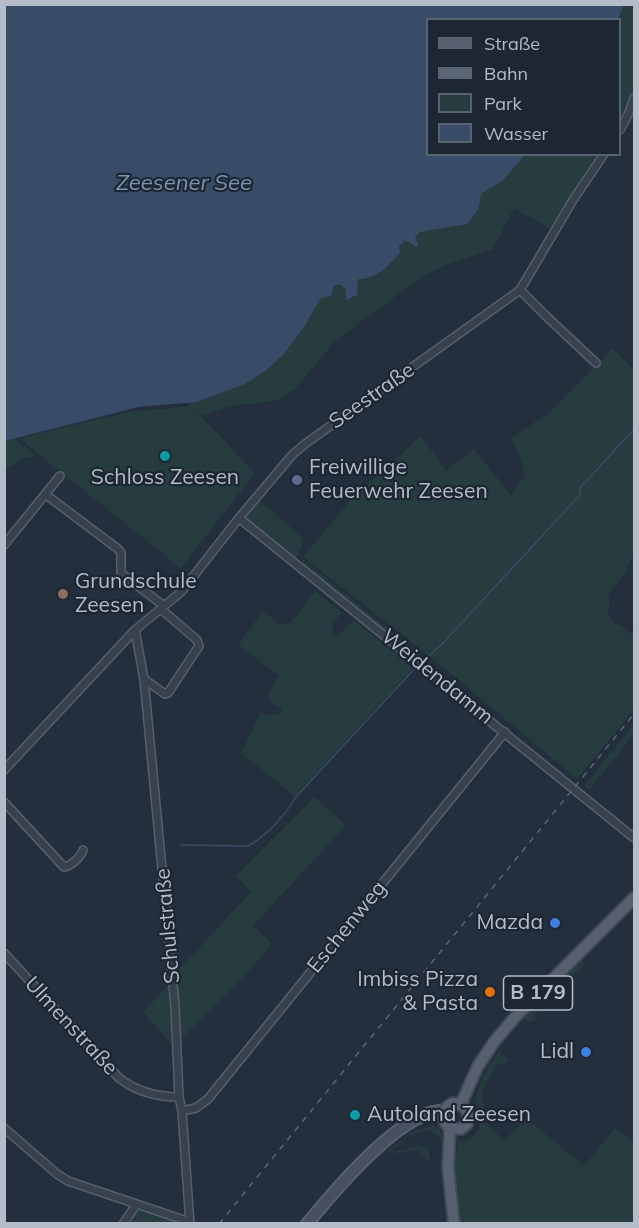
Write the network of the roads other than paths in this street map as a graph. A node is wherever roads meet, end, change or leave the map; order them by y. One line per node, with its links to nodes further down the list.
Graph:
1 (634, 98): 2 (street)
2 (632, 113): 3 (street)
3 (621, 129)
4 (603, 156): 5 (street, Seestraße)
5 (520, 290): 6 (street); 9 (street, Seestraße)
6 (596, 363)
7 (60, 476): 8 (street)
8 (45, 494): 10 (street); 11 (street)
9 (238, 518): 11 (street, Seestraße); 14 (street, Weidendamm)
10 (4, 545)
11 (163, 607): 12 (street, Seestraße); 13 (street)
12 (135, 630): 13 (street, Schulstraße); 15 (street, Seestraße)
13 (144, 679): 21 (street, Schulstraße)
14 (505, 732): 17 (street, Weidendamm); 23 (street, Eschenweg)
15 (4, 770)
16 (4, 802): 18 (street)
17 (634, 838)
18 (83, 850)
19 (634, 898): 22 (main road, B 179)
20 (4, 953): 21 (street, Ulmenstraße)
21 (179, 1097): 23 (street, Schulstraße)
22 (461, 1104): 24 (main road); 26 (main road, B 179)
23 (182, 1111): 28 (street, Schulstraße)
24 (444, 1114): 26 (main road); 30 (street)
25 (4, 1128): 27 (street)
26 (453, 1129): 31 (main road, B 179)
27 (136, 1205): 28 (street); 29 (street)
28 (190, 1223)
29 (123, 1224)
30 (307, 1224)
31 (454, 1224)

